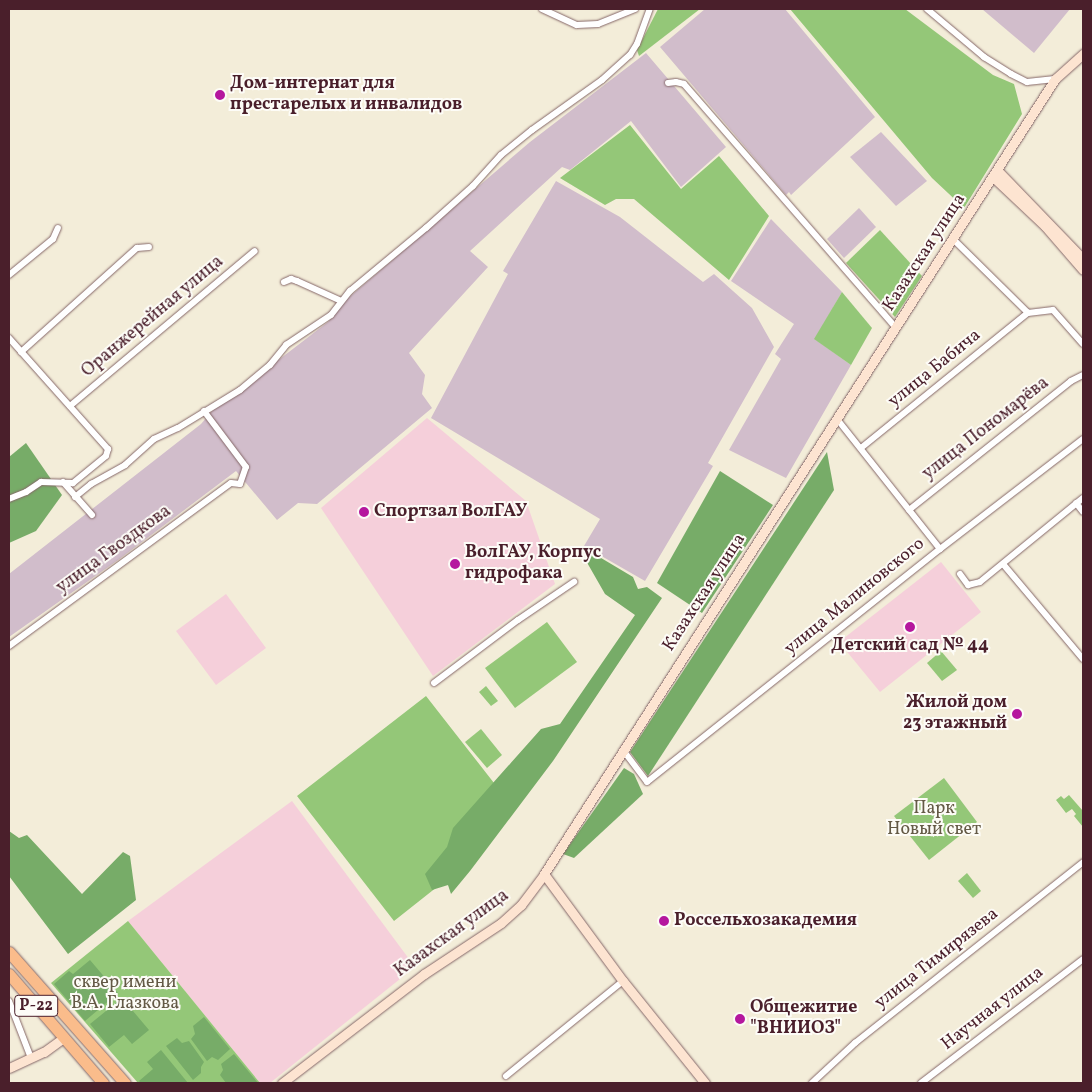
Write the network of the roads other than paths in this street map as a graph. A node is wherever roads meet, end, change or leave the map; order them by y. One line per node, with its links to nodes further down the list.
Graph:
1 (542, 9): 2 (street)
2 (635, 9)
3 (650, 9): 17 (street)
4 (927, 9): 6 (street)
5 (1083, 54): 6 (main road, Казахская улица)
6 (1055, 79): 8 (main road, Казахская улица)
7 (668, 83): 19 (street)
8 (995, 174): 10 (main road, Казахская улица); 13 (main road); 14 (main road)
9 (58, 228): 15 (street)
10 (954, 239): 18 (street); 19 (main road, Казахская улица)
11 (149, 247): 22 (street)
12 (255, 251): 24 (street, Оранжерейная улица)
13 (1083, 259)
14 (1083, 270)
15 (9, 275)
16 (284, 282): 17 (street)
17 (341, 301): 25 (street)
18 (1028, 313): 21 (street); 28 (street, улица Бабича)
19 (896, 328): 26 (main road, Казахская улица)
20 (9, 338): 22 (street)
21 (1083, 344)
22 (22, 352): 24 (street)
23 (1083, 375): 34 (street, улица Пономарёва)
24 (70, 406): 29 (street)
25 (204, 411): 30 (street); 41 (street, улица Гвоздкова)
26 (837, 418): 28 (street); 44 (main road, Казахская улица)
27 (1083, 438): 37 (street, улица Малиновского)
28 (861, 448): 34 (street)
29 (63, 482): 30 (street); 32 (street)
30 (75, 497): 36 (street)
31 (1083, 498): 33 (street)
32 (9, 499)
33 (1076, 503): 35 (street); 38 (street)
34 (909, 510): 37 (street)
35 (1083, 512)
36 (92, 515)
37 (940, 549): 44 (street, улица Малиновского)
38 (1003, 564): 39 (street); 42 (street)
39 (960, 574)
40 (574, 582): 43 (street)
41 (9, 646)
42 (1083, 659)
43 (434, 683)
44 (623, 750): 46 (main road, Казахская улица)
45 (1083, 862): 60 (street, улица Тимирязева)
46 (544, 874): 50 (main road); 58 (main road, Казахская улица)
47 (9, 952): 57 (highway, Р-22)
48 (1083, 958): 61 (street, Научная улица)
49 (10, 978): 52 (highway, Р-22)
50 (623, 981): 55 (street); 59 (main road)
51 (9, 1001): 53 (street)
52 (63, 1038): 53 (main road); 56 (highway, Р-22)
53 (31, 1058): 54 (main road)
54 (9, 1068)
55 (506, 1076)
56 (103, 1083)
57 (125, 1083)
58 (282, 1083)
59 (705, 1083)
60 (812, 1083)
61 (921, 1083)

